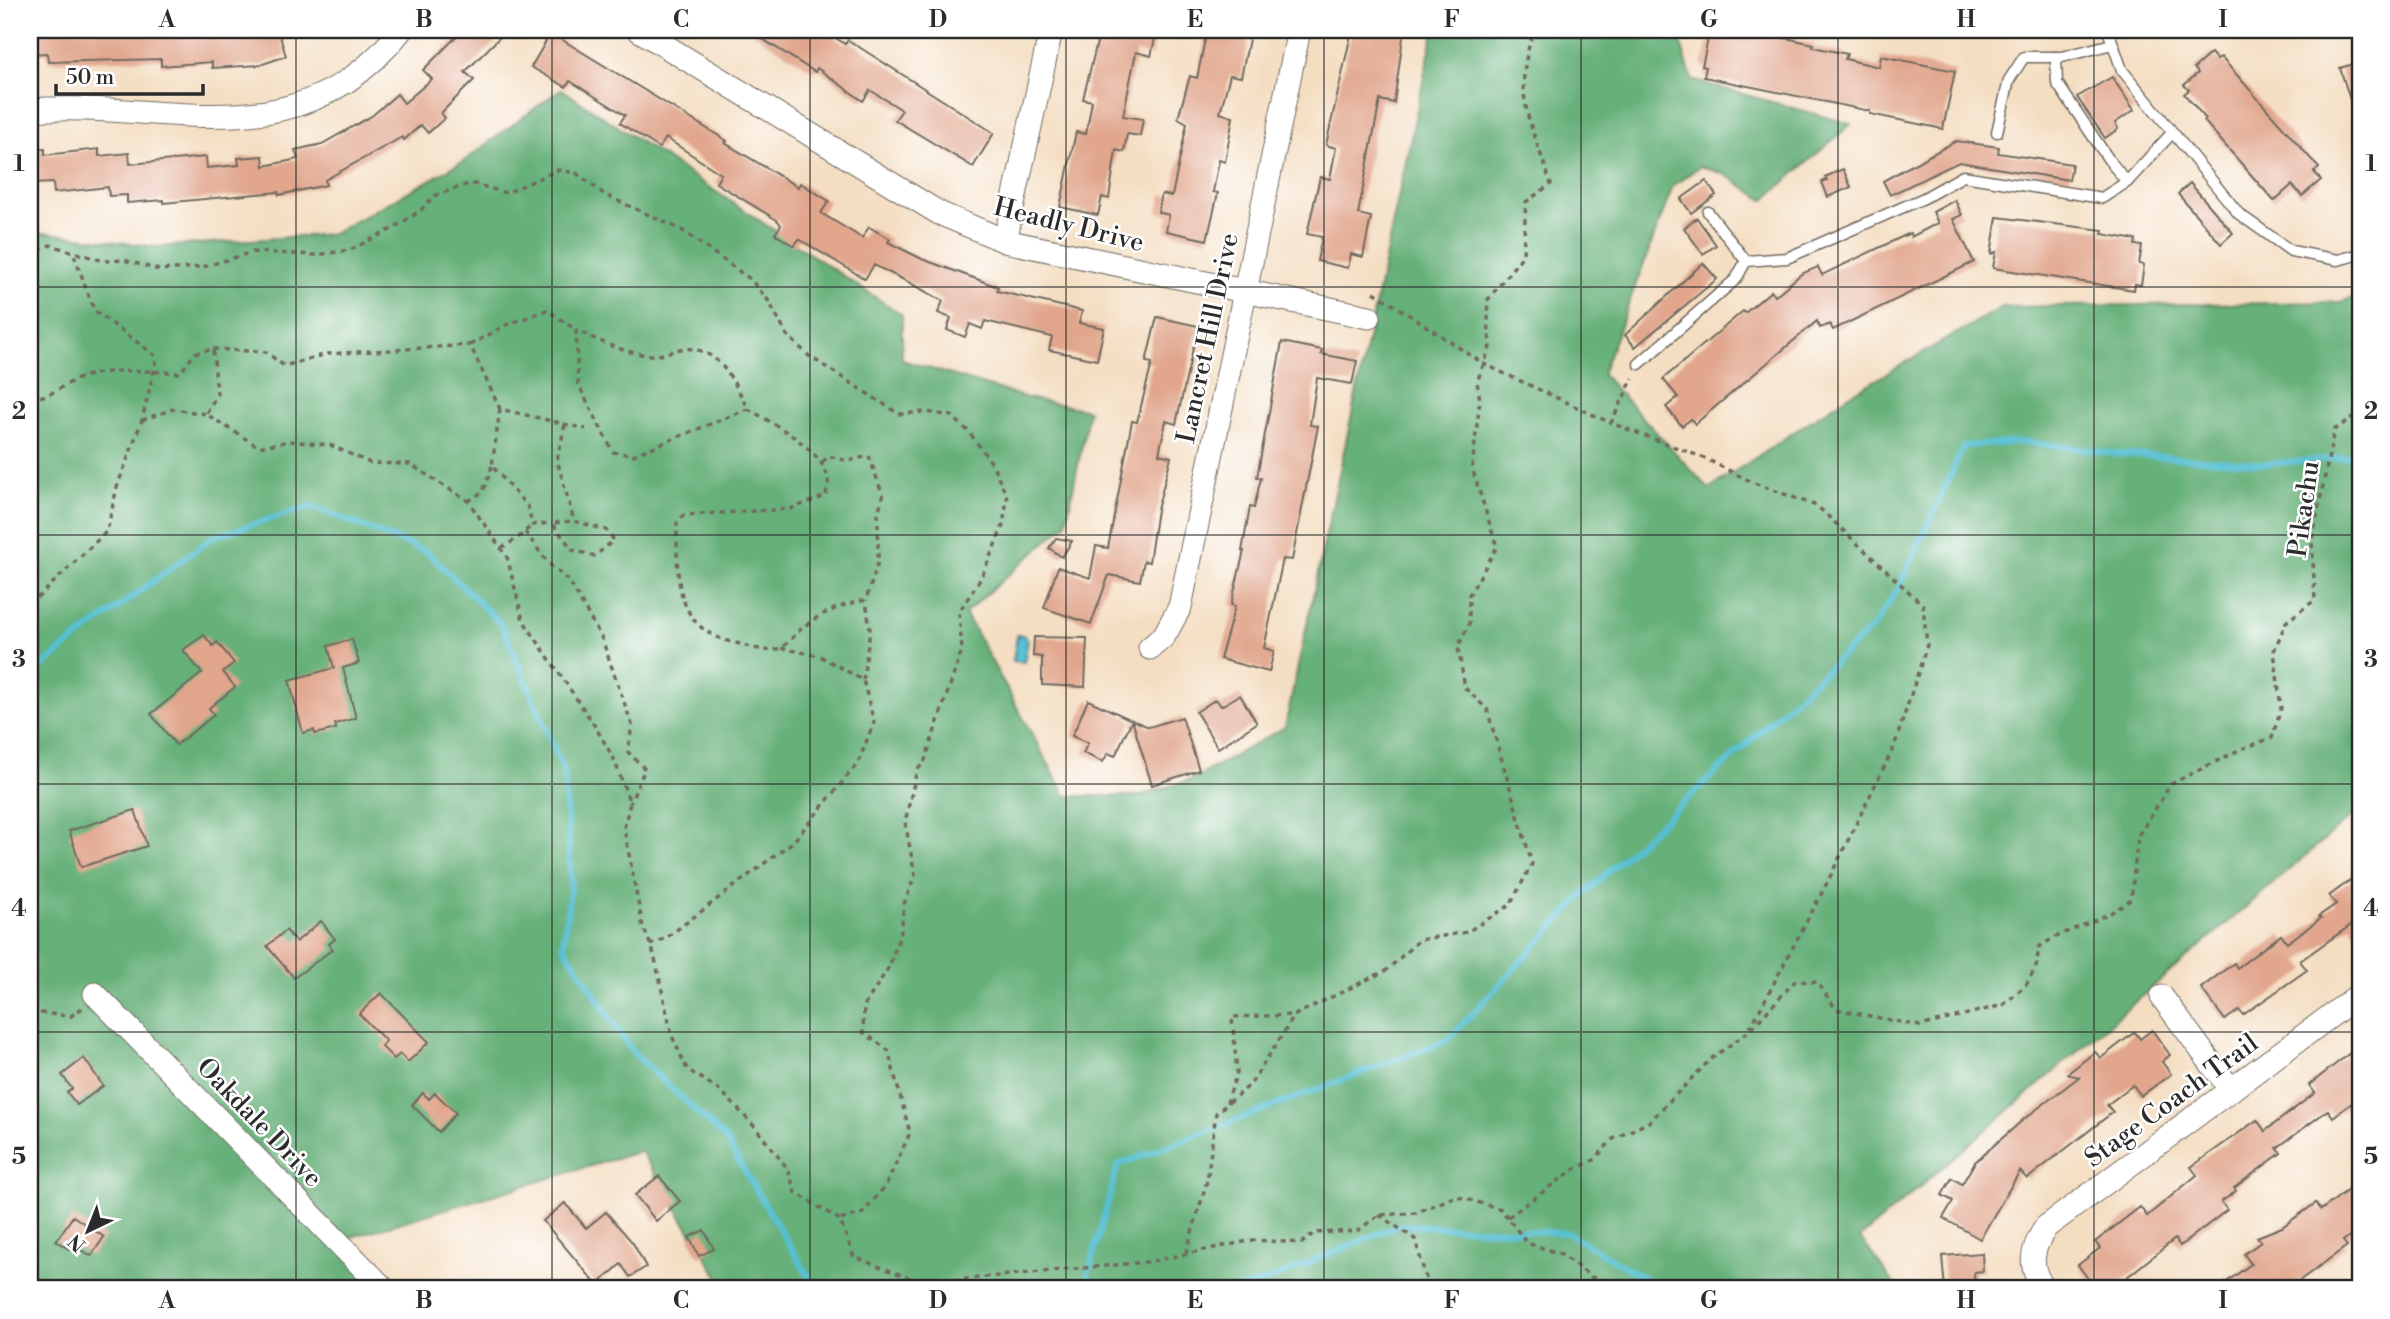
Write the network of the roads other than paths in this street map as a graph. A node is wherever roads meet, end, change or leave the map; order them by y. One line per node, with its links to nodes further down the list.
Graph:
1 (401, 30): 8 (street)
2 (639, 30): 13 (street, Headly Drive)
3 (1051, 30): 13 (street)
4 (1299, 30): 16 (street, Lancret Hill Drive)
5 (2108, 30): 6 (lane)
6 (2112, 44): 7 (lane); 10 (lane)
7 (2056, 57): 9 (lane); 11 (lane)
8 (30, 110)
9 (1997, 132)
10 (2171, 134): 11 (lane); 14 (lane)
11 (2127, 182): 15 (lane)
12 (1708, 212): 15 (lane)
13 (1005, 241): 16 (street, Headly Drive)
14 (2360, 254)
15 (1746, 261): 18 (lane)
16 (1245, 292): 17 (street, Headly Drive); 19 (street, Lancret Hill Drive)
17 (1369, 317)
18 (1639, 364)
19 (1150, 648)
20 (2360, 994): 23 (street, Stage Coach Trail)
21 (97, 995): 24 (street, Oakdale Drive)
22 (2162, 997): 23 (street)
23 (2231, 1090): 25 (street, Stage Coach Trail)
24 (384, 1289)
25 (2044, 1289)

